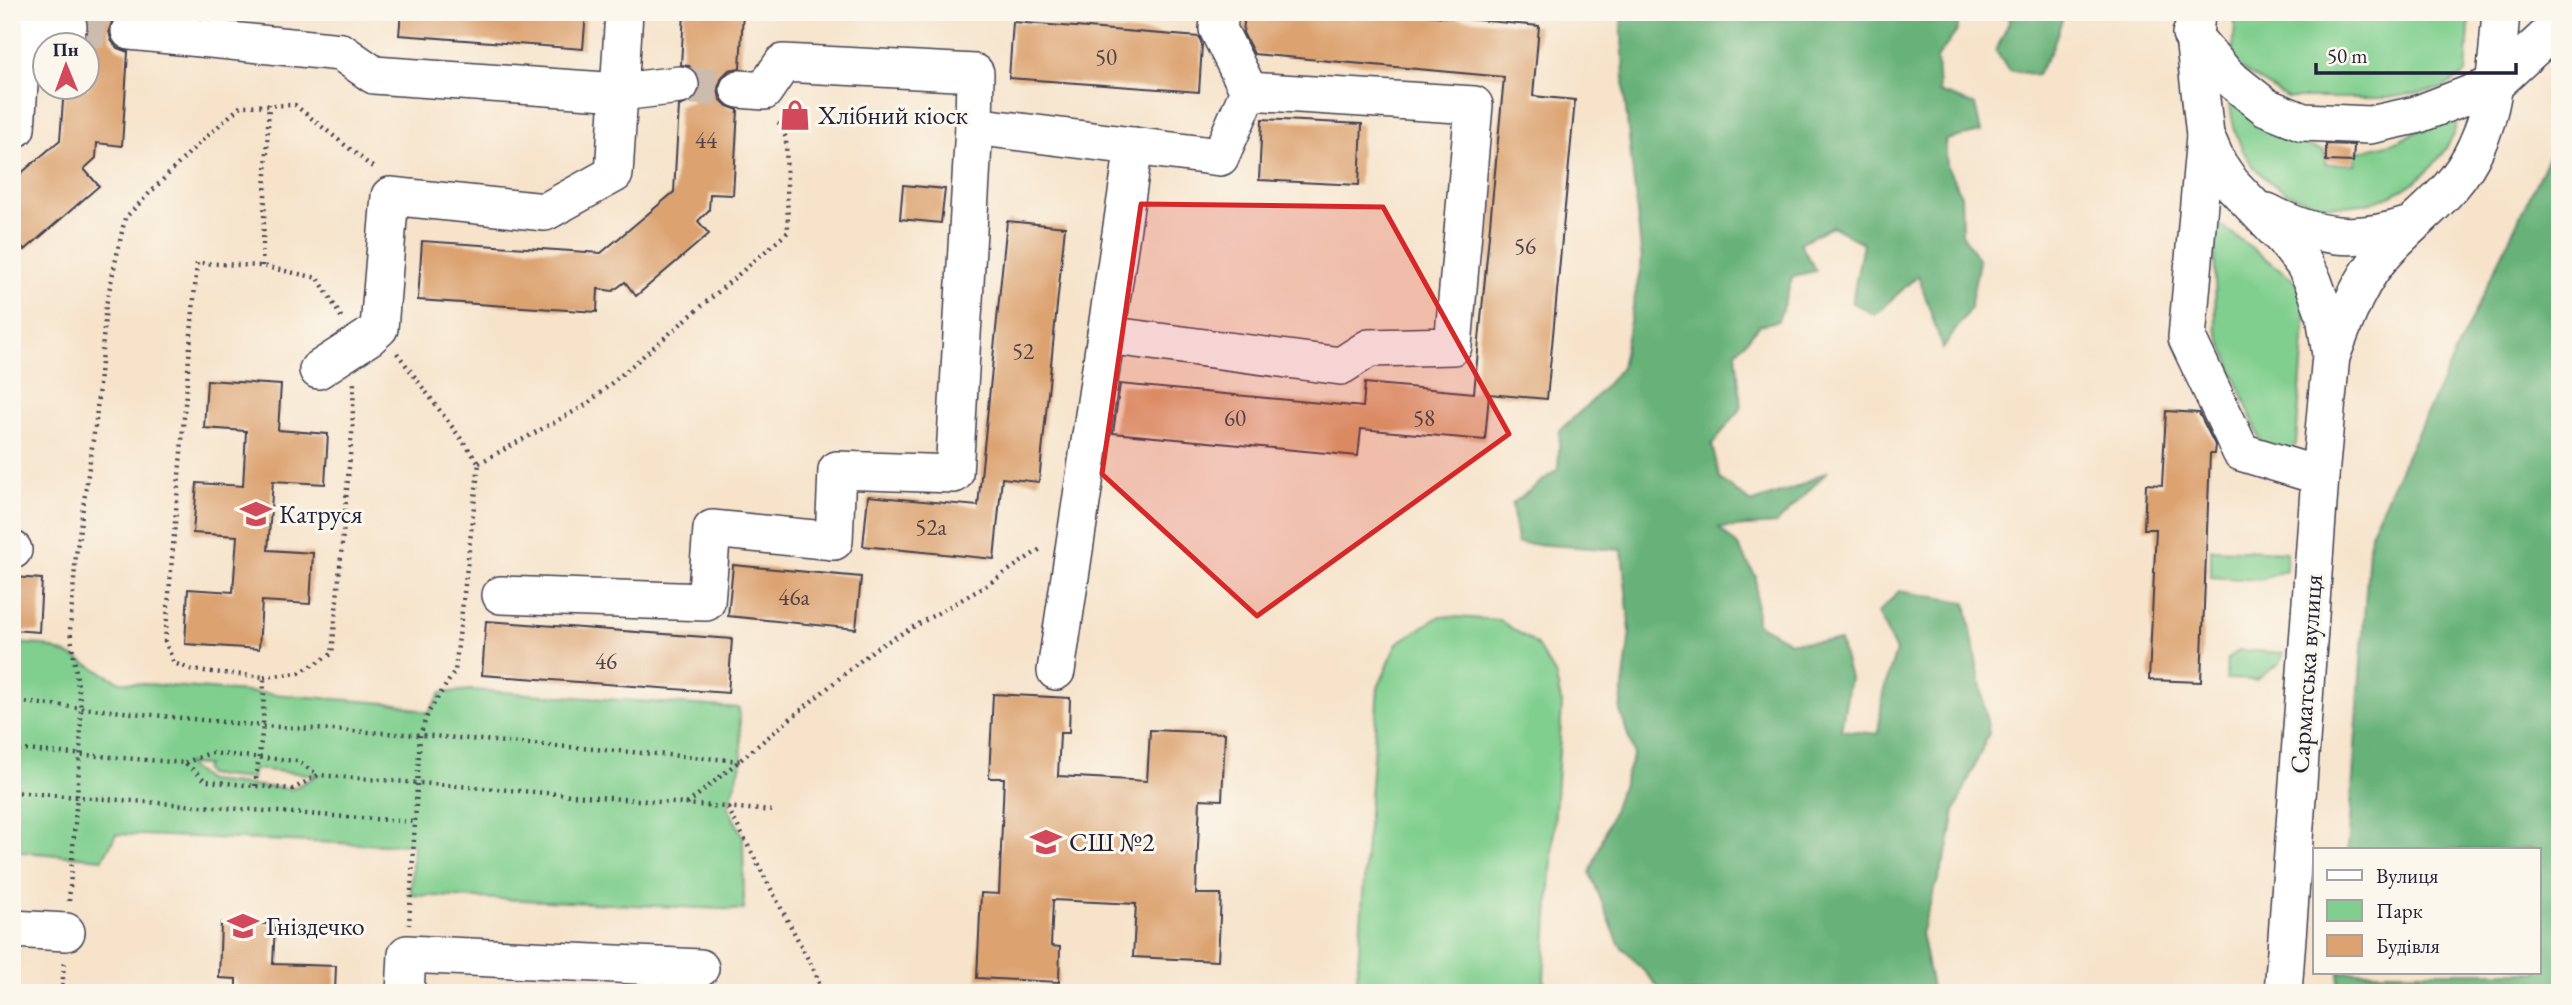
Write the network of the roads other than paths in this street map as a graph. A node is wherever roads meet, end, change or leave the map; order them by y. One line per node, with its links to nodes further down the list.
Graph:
1 (624, 12): 13 (street)
2 (1220, 12): 12 (street)
3 (2501, 12): 10 (street)
4 (23, 18): 7 (street); 15 (street)
5 (2187, 20): 10 (street); 16 (street)
6 (2560, 24): 10 (street)
7 (68, 26)
8 (130, 31): 13 (street)
9 (680, 85): 13 (street)
10 (2494, 85): 19 (street)
11 (752, 90): 14 (street)
12 (1249, 91): 17 (street); 20 (street)
13 (620, 92): 22 (street)
14 (974, 126): 17 (street); 24 (street)
15 (12, 131)
16 (2205, 135): 18 (street); 23 (street)
17 (1134, 146): 20 (street)
18 (2253, 205): 19 (street); 21 (street)
19 (2410, 225): 21 (street)
20 (1106, 335): 25 (street)
21 (2331, 355): 23 (street, Сарматська вулиця)
22 (318, 370)
23 (2320, 476): 30 (street, Сарматська вулиця)
24 (501, 596)
25 (1056, 671)
26 (12, 929): 27 (street)
27 (66, 932)
28 (700, 968): 29 (street)
29 (405, 993)
30 (2283, 993)

